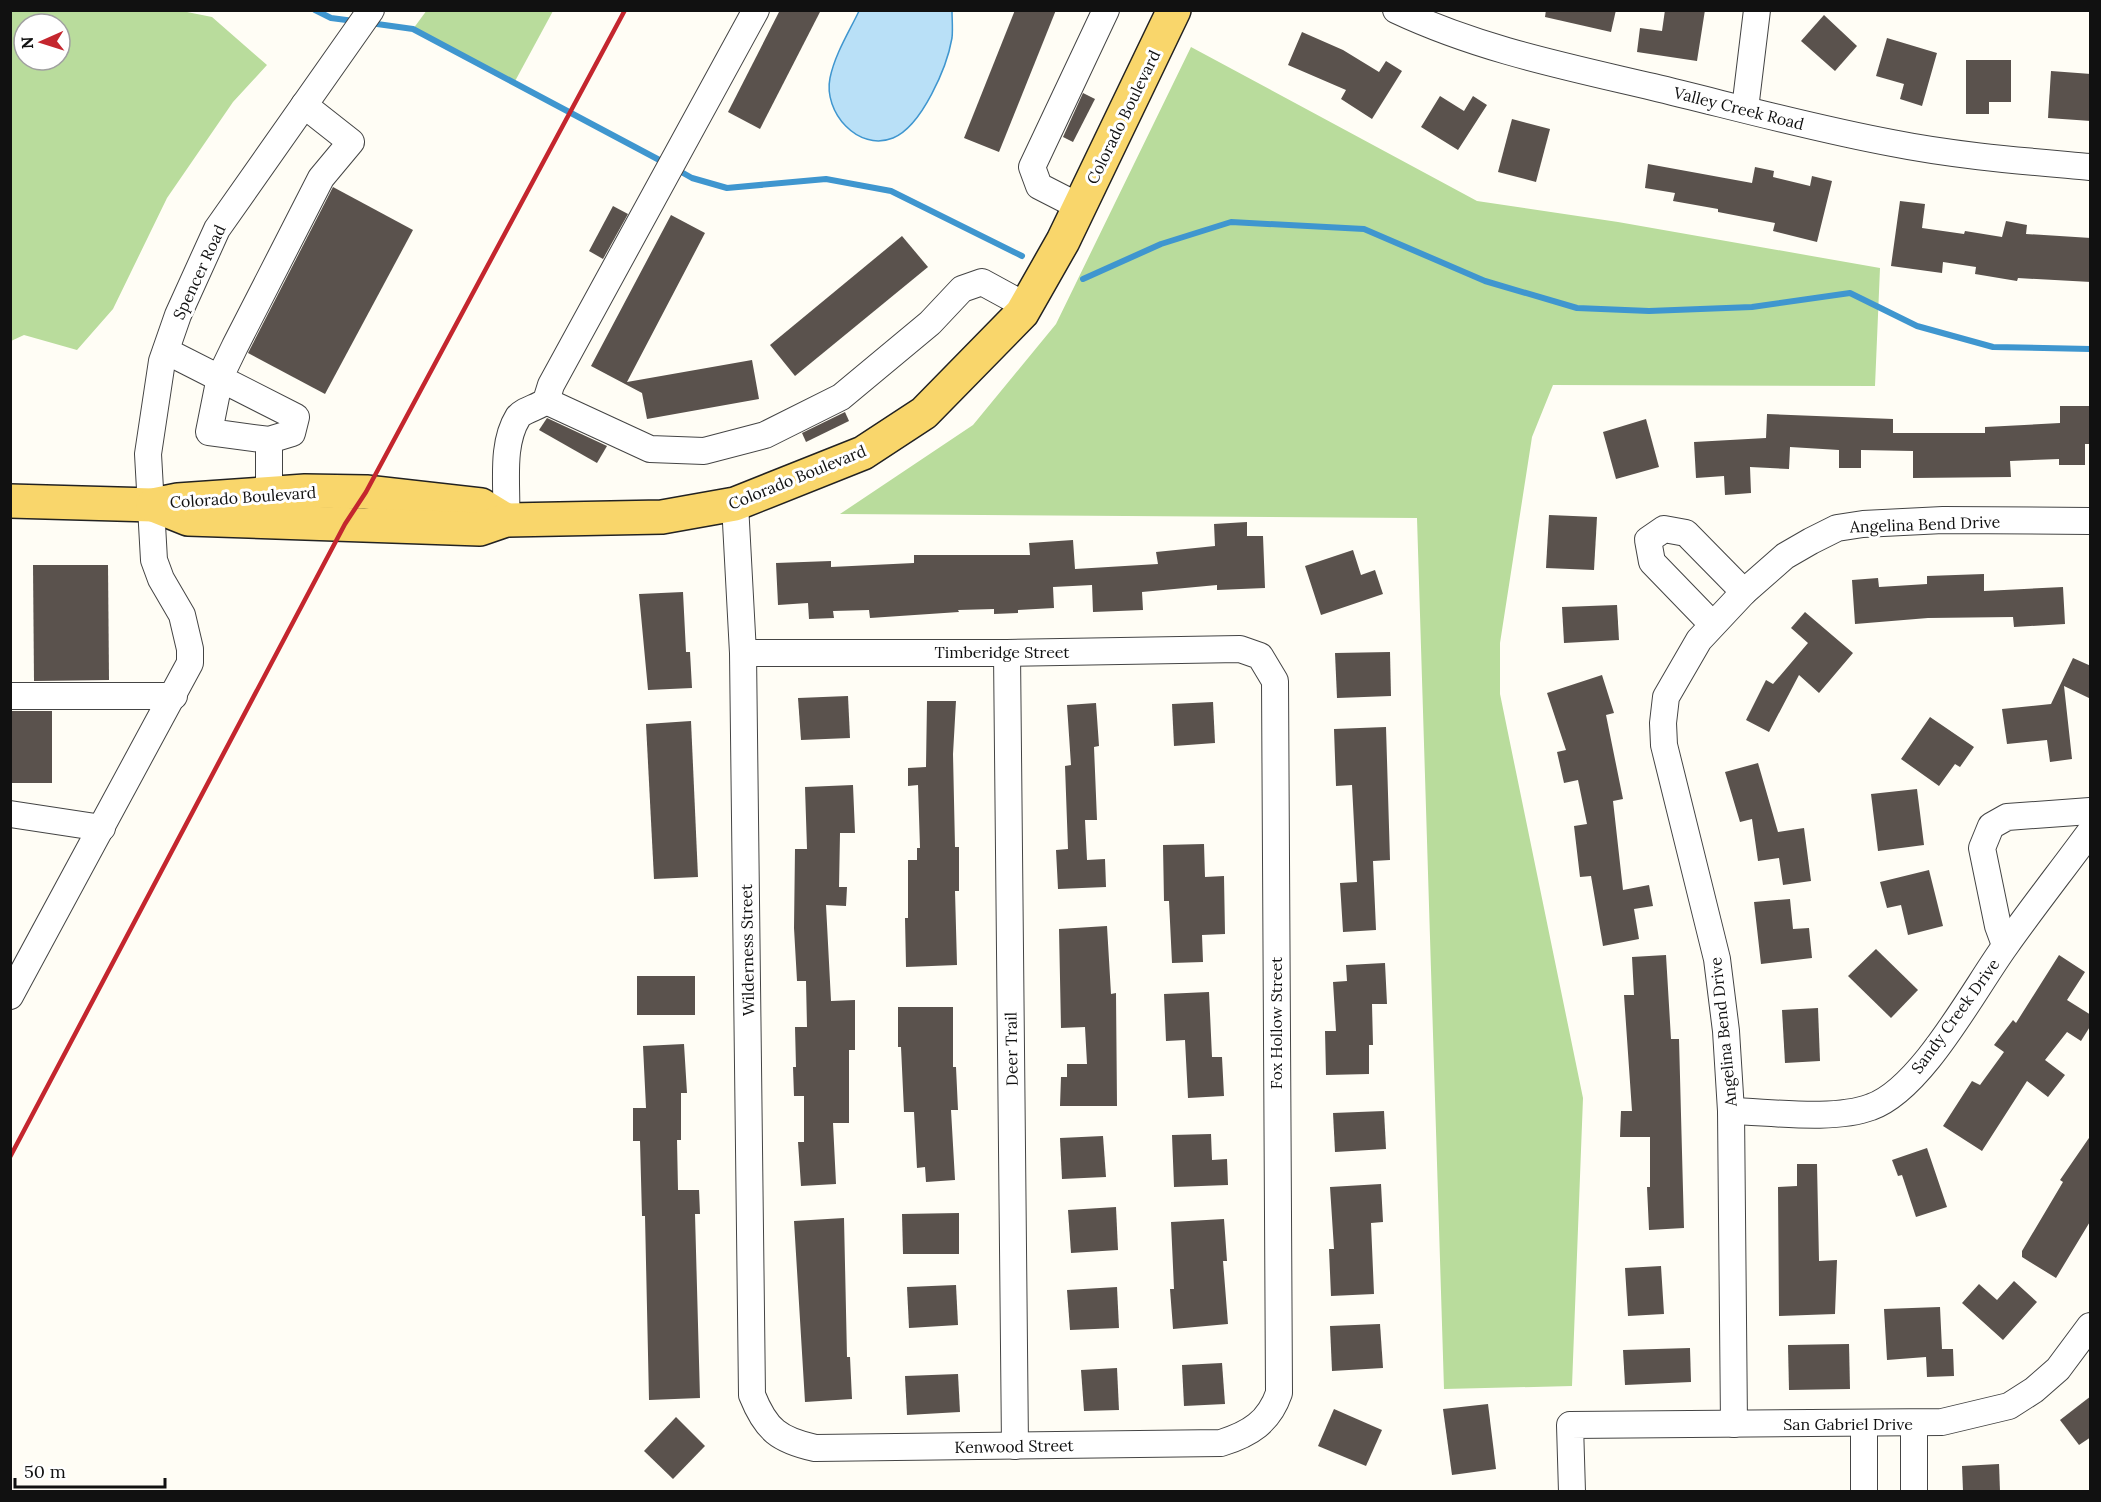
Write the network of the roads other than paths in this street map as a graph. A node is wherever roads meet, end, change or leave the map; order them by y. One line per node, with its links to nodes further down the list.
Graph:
1 (371, 10): 7 (street, Spencer Road)
2 (756, 10): 14 (street)
3 (1106, 10): 10 (street)
4 (1174, 10): 10 (main road, Colorado Boulevard)
5 (1396, 10): 8 (street, Valley Creek Road)
6 (1757, 10): 8 (street)
7 (304, 105): 12 (street, Spencer Road); 13 (street)
8 (1745, 110): 9 (street, Valley Creek Road)
9 (2091, 166)
10 (1080, 207): 11 (main road, Colorado Boulevard)
11 (1026, 306): 14 (street); 18 (main road, Colorado Boulevard)
12 (166, 351): 13 (street); 19 (street, Spencer Road)
13 (220, 377): 15 (street); 15 (street)
14 (546, 400): 20 (street)
15 (269, 440): 16 (street)
16 (269, 494): 19 (main road, Colorado Boulevard); 20 (main road, Colorado Boulevard)
17 (10, 501): 19 (main road)
18 (735, 504): 20 (main road, Colorado Boulevard); 24 (street, Wilderness Street)
19 (153, 505): 20 (main road, Colorado Boulevard); 28 (street, Spencer Road)
20 (506, 520)
21 (2091, 521): 22 (street, Angelina Bend Drive)
22 (1744, 592): 23 (street, Angelina Bend Drive); 23 (street)
23 (1712, 624): 35 (street, Angelina Bend Drive)
24 (743, 653): 25 (street, Timberidge Street); 38 (street, Wilderness Street)
25 (1007, 653): 26 (street, Timberidge Street); 42 (street, Deer Trail)
26 (1260, 656): 37 (street, Fox Hollow Street)
27 (10, 696): 28 (street)
28 (174, 696): 31 (street, Spencer Road)
29 (2091, 811): 33 (street, Sandy Creek Drive)
30 (10, 814): 31 (street)
31 (102, 828): 34 (street, Spencer Road)
32 (2091, 832): 33 (street, Sandy Creek Drive)
33 (2006, 945): 35 (street, Sandy Creek Drive)
34 (10, 996)
35 (1731, 1111): 39 (street, Angelina Bend Drive)
36 (2091, 1326): 41 (street, San Gabriel Drive)
37 (1279, 1393): 42 (street, Kenwood Street)
38 (752, 1395): 42 (street, Kenwood Street)
39 (1734, 1424): 40 (street, San Gabriel Drive); 43 (street, San Gabriel Drive)
40 (1864, 1424): 41 (street, San Gabriel Drive); 44 (street)
41 (1914, 1424): 45 (street)
42 (1015, 1446)
43 (1572, 1491)
44 (1863, 1491)
45 (1914, 1491)

